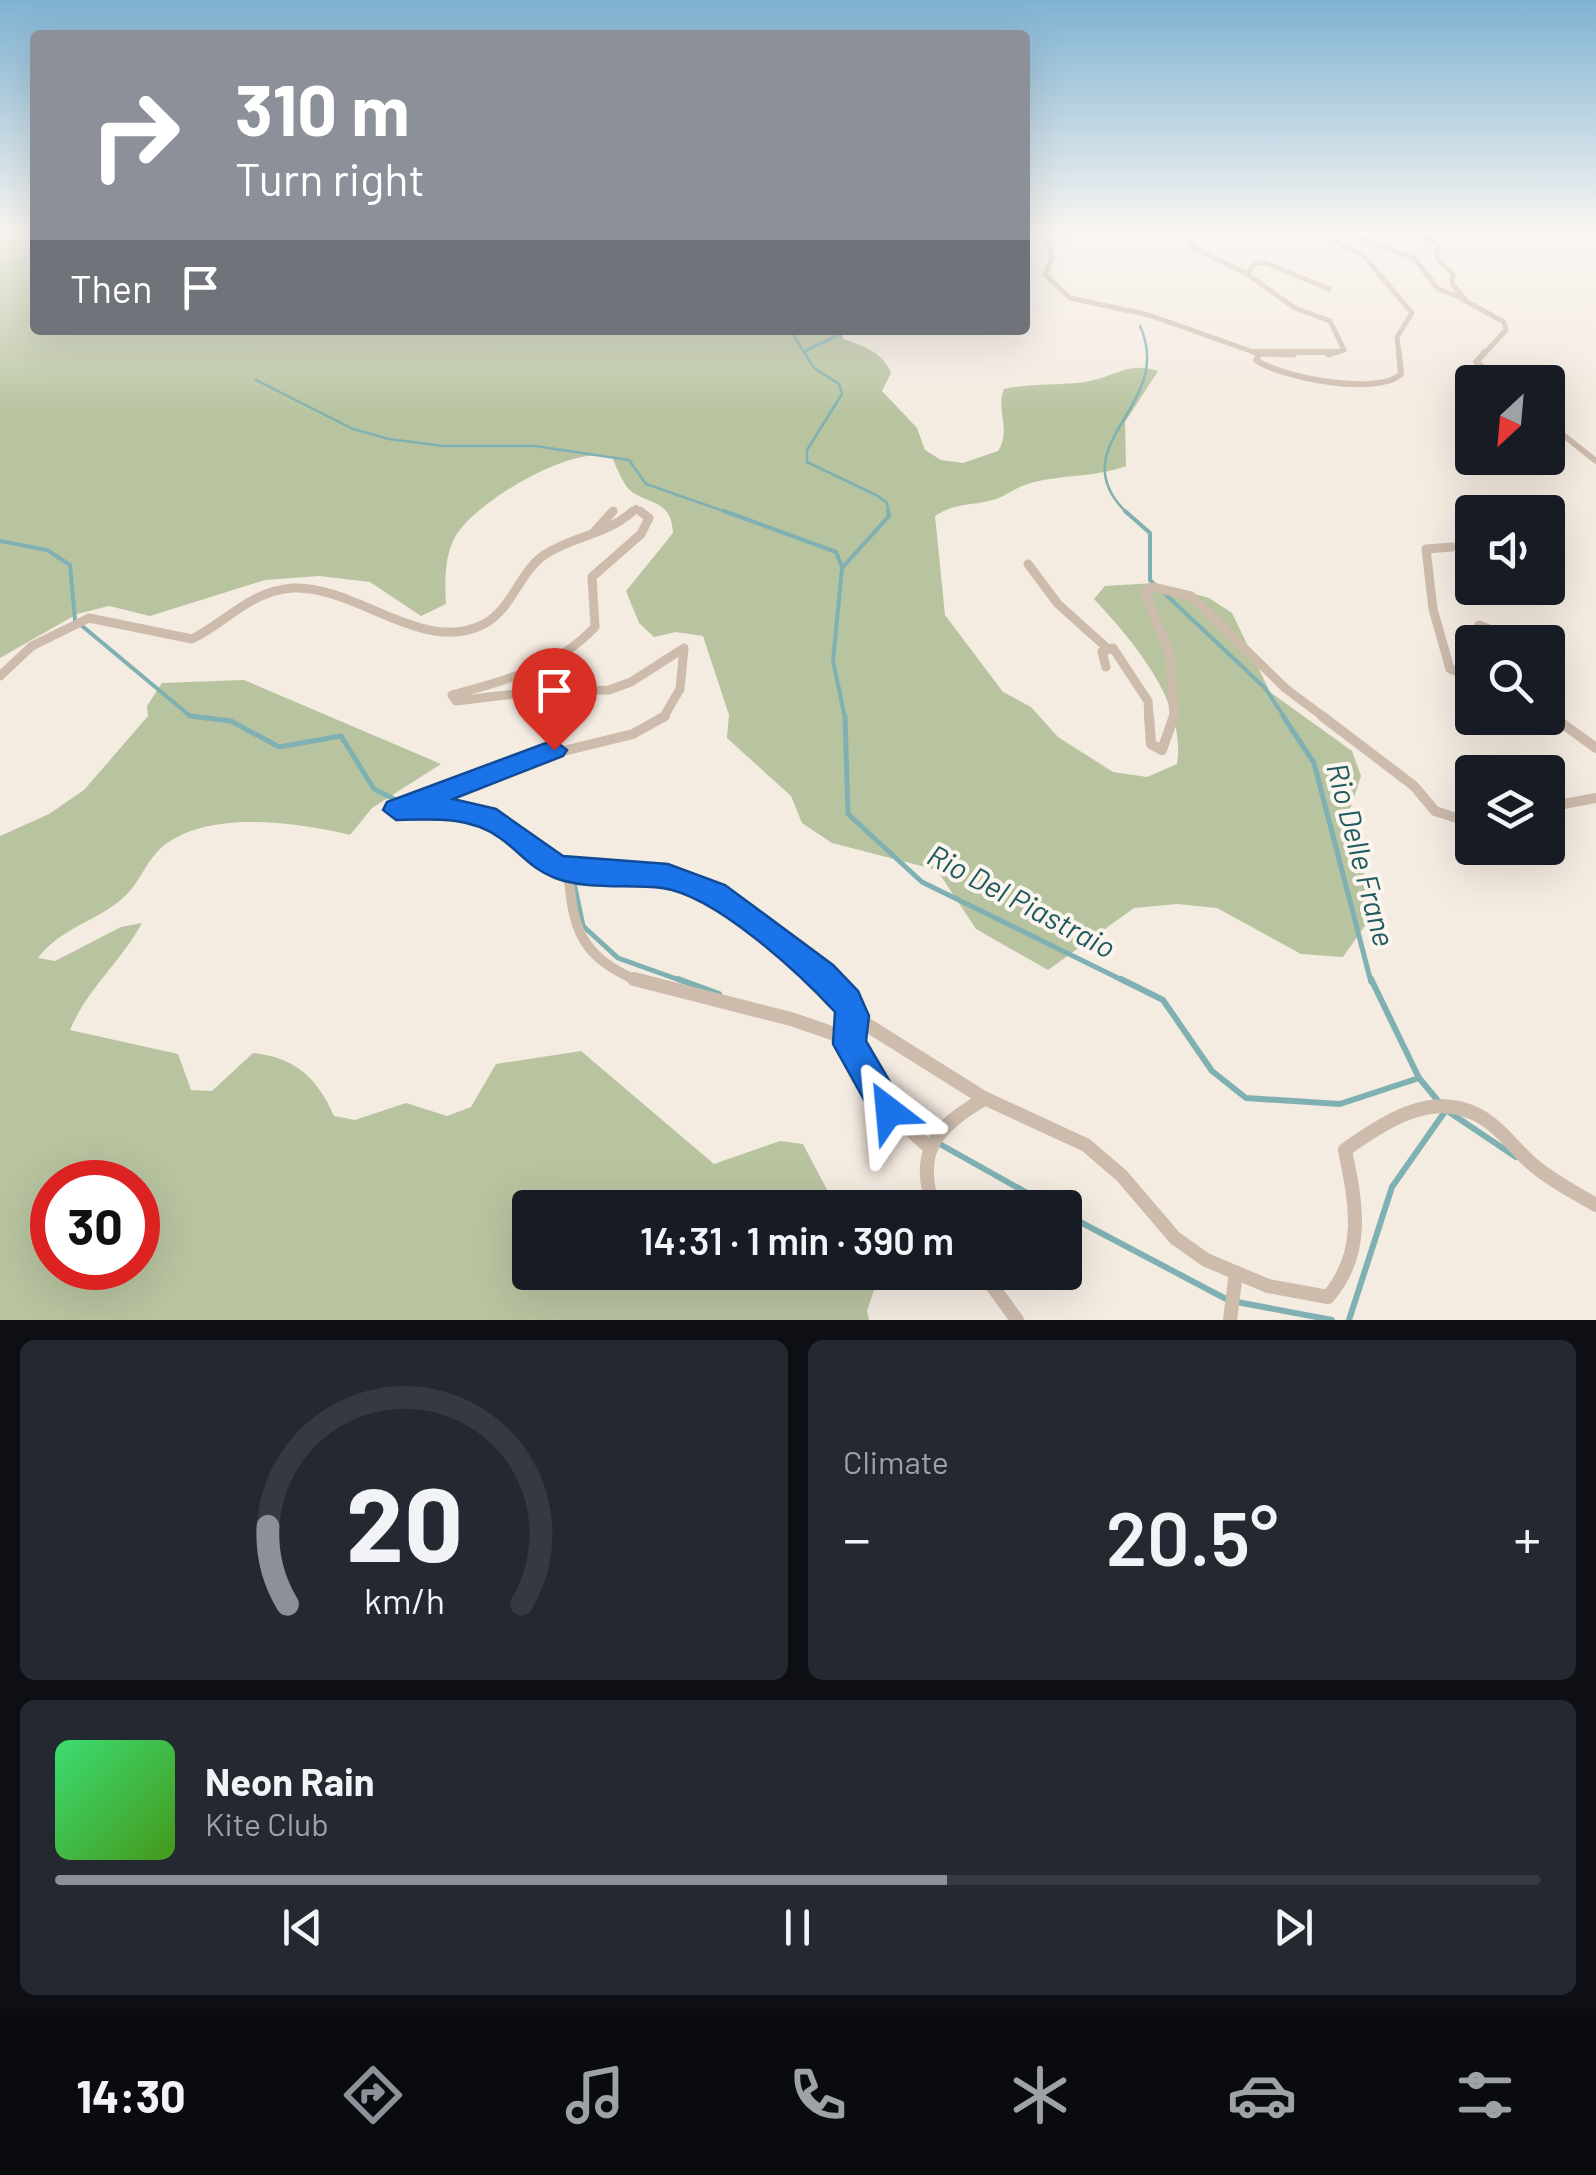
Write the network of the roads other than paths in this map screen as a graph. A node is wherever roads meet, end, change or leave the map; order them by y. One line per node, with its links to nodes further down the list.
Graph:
1 (1063, 292): 7 (street)
2 (1272, 292): 7 (street)
3 (1389, 292): 7 (street)
4 (1444, 292): 6 (street)
5 (1457, 292): 6 (street)
6 (1462, 299): 8 (street)
7 (1258, 354)
8 (1480, 365)
9 (1565, 436): 10 (street)
10 (1596, 461)
11 (614, 510): 12 (street)
12 (593, 533): 18 (street); 24 (street)
13 (1452, 547): 17 (street)
14 (1028, 564): 15 (street)
15 (1107, 648): 16 (street); 23 (street)
16 (1106, 666)
17 (1455, 670)
18 (0, 676)
19 (1565, 725): 20 (street)
20 (1596, 748)
21 (1596, 798): 22 (street)
22 (1565, 804)
23 (1455, 817)
24 (568, 869): 25 (street); 26 (street)
25 (853, 1016): 26 (street); 27 (street)
26 (849, 1039): 28 (street)
27 (984, 1098): 28 (street); 31 (street)
28 (929, 1147): 29 (street)
29 (926, 1190)
30 (1596, 1205): 31 (street)
31 (1236, 1272): 34 (street)
32 (996, 1290): 33 (street)
33 (1018, 1320)
34 (1230, 1320)

